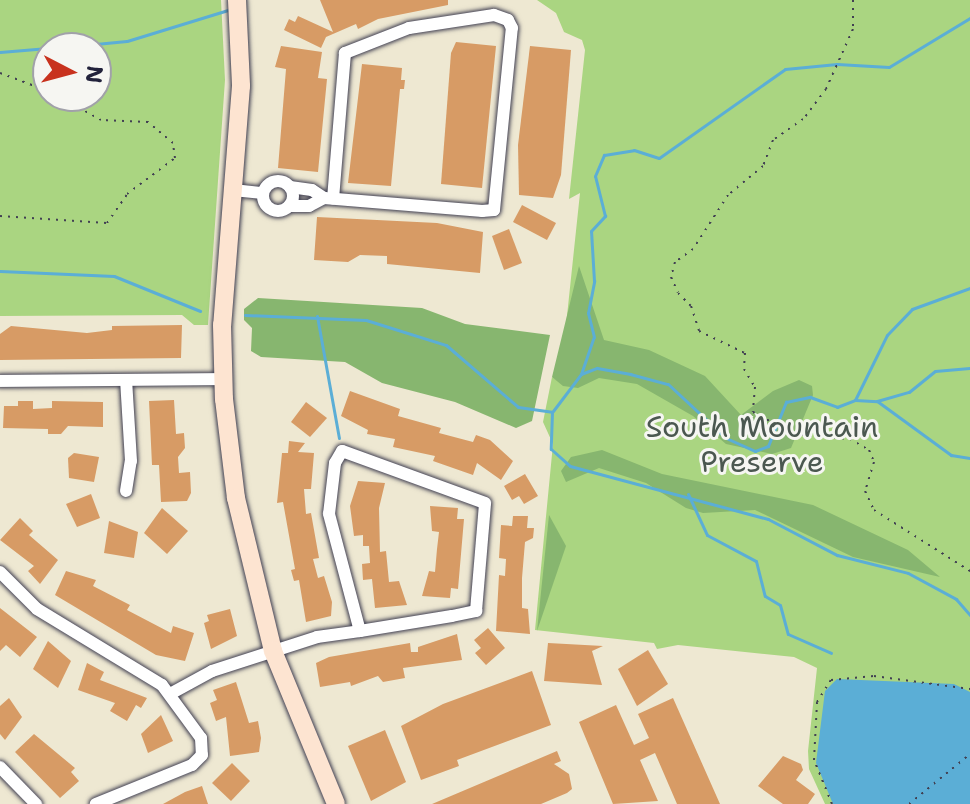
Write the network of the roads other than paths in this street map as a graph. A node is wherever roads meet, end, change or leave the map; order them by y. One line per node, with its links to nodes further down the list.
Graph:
1 (238, 9): 3 (main road)
2 (290, 187): 4 (street); 5 (street); 6 (street)
3 (233, 190): 4 (street); 7 (main road)
4 (263, 193): 6 (street)
5 (328, 198): 5 (street); 6 (street)
6 (289, 206)
7 (223, 379): 8 (street); 13 (main road)
8 (126, 380): 9 (street); 10 (street)
9 (0, 381)
10 (126, 491)
11 (0, 572): 14 (street)
12 (360, 631): 12 (street); 13 (street)
13 (273, 651): 14 (street); 18 (main road)
14 (170, 694): 17 (street)
15 (0, 767): 16 (street)
16 (36, 804)
17 (96, 804)
18 (336, 804)

